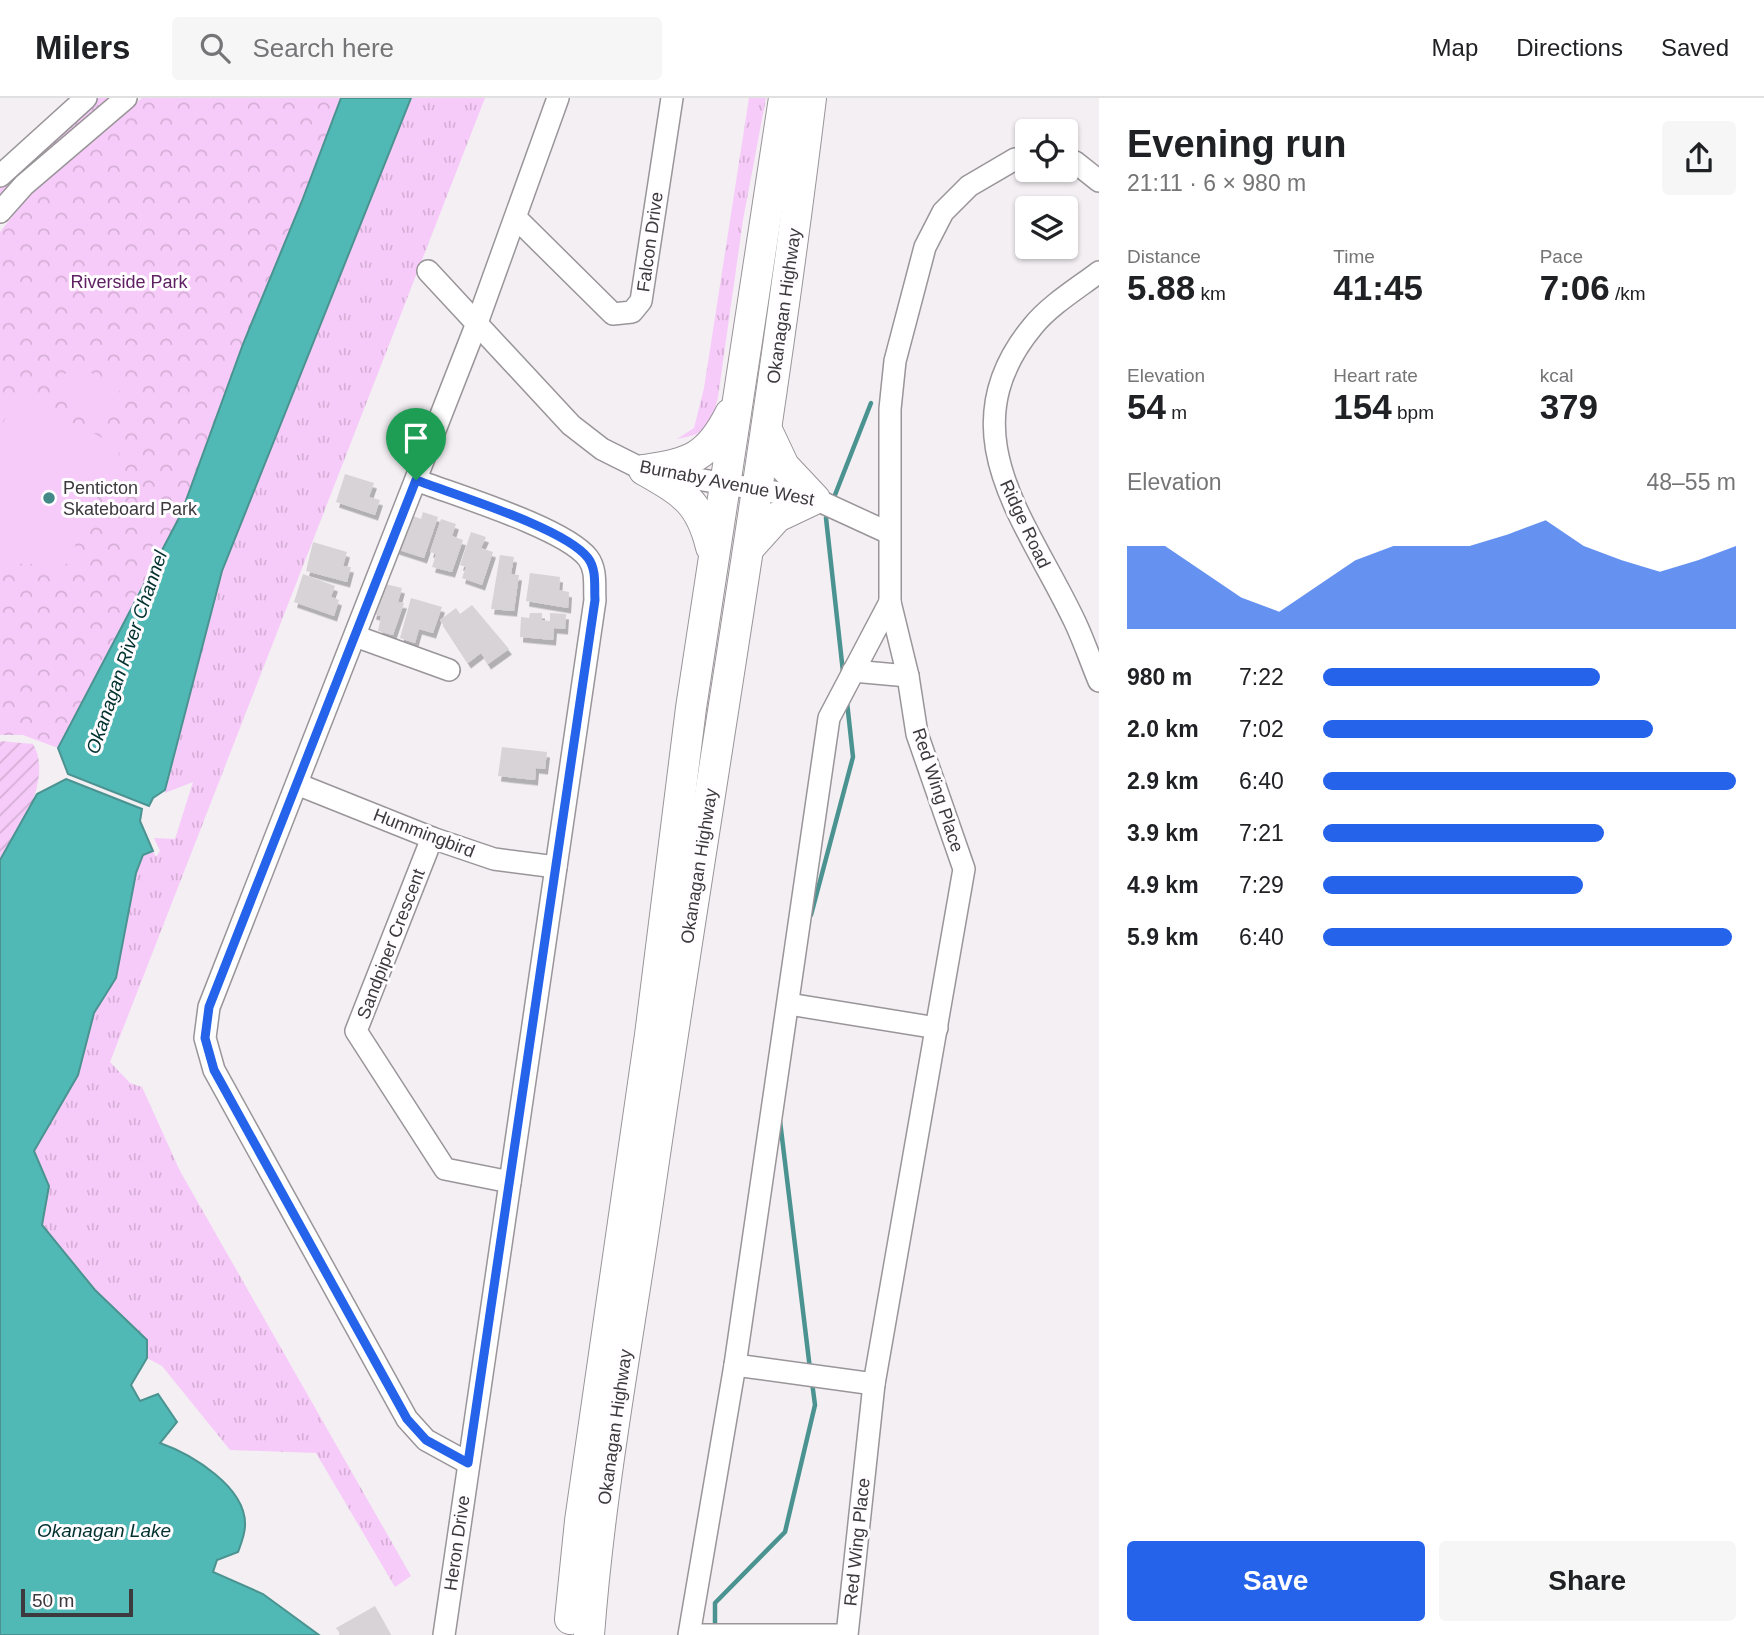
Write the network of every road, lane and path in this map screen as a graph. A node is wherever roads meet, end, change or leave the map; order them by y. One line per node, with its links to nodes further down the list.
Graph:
1 (86, 98): 9 (street)
2 (125, 98): 11 (street)
3 (558, 98): 12 (street)
4 (672, 98): 12 (street, Falcon Drive)
5 (784, 98): 16 (highway, Okanagan Highway)
6 (811, 98): 17 (highway, Okanagan Highway)
7 (1015, 159): 23 (street)
8 (1078, 164): 10 (street)
9 (0, 176)
10 (1099, 181)
11 (0, 212)
12 (516, 218): 15 (street)
13 (428, 271): 15 (street, Burnaby Avenue West)
14 (1099, 271): 31 (street, Ridge Road)
15 (477, 323): 18 (street, Burnaby Avenue West); 19 (street)
16 (736, 401): 18 (highway); 20 (highway, Okanagan Highway)
17 (767, 430): 21 (highway, Okanagan Highway); 22 (highway)
18 (643, 470): 20 (street, Burnaby Avenue West); 25 (highway)
19 (416, 480): 27 (street); 34 (street, Heron Drive)
20 (723, 483): 21 (street, Burnaby Avenue West); 25 (highway, Okanagan Highway)
21 (759, 489): 22 (street, Burnaby Avenue West); 24 (highway, Okanagan Highway)
22 (815, 499): 23 (street, Burnaby Avenue West); 24 (highway)
23 (889, 533): 26 (street)
24 (750, 547): 43 (highway, Okanagan Highway)
25 (713, 556): 42 (highway, Okanagan Highway)
26 (890, 602): 29 (street); 30 (street, Red Wing Place)
27 (355, 636): 28 (street); 32 (street)
28 (449, 670)
29 (853, 671): 30 (street); 35 (street)
30 (908, 676): 36 (street, Red Wing Place)
31 (1099, 681)
32 (297, 784): 33 (street, Hummingbird); 40 (street)
33 (432, 838): 34 (street, Hummingbird); 37 (street, Sandpiper Crescent)
34 (556, 867): 37 (street, Heron Drive)
35 (789, 1004): 36 (street); 38 (street)
36 (937, 1028): 39 (street, Red Wing Place)
37 (510, 1182): 40 (street, Heron Drive)
38 (735, 1365): 39 (street); 44 (street)
39 (874, 1384): 45 (street, Red Wing Place)
40 (468, 1463): 41 (street, Heron Drive)
41 (444, 1635)
42 (569, 1635)
43 (589, 1635)
44 (690, 1635)
45 (696, 1635)

